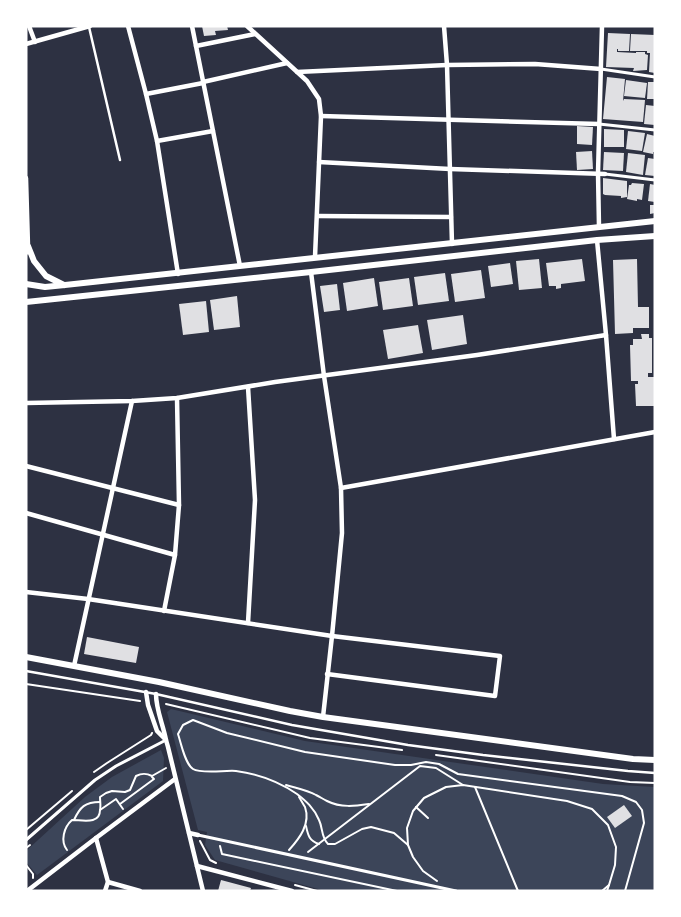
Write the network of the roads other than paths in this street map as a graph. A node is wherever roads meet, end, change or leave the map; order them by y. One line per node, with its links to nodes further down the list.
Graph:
1 (29, 26): 9 (street)
2 (90, 26): 9 (street); 25 (lane)
3 (128, 26): 18 (street)
4 (192, 26): 11 (street)
5 (247, 26): 8 (street)
6 (444, 26): 13 (street)
7 (602, 26): 14 (street)
8 (255, 34): 11 (street); 12 (street)
9 (35, 42): 10 (street)
10 (26, 44)
11 (196, 46): 17 (street)
12 (287, 63): 15 (street); 17 (street)
13 (447, 65): 14 (street); 15 (street); 20 (street)
14 (601, 69): 16 (street); 21 (street)
15 (297, 72): 19 (street)
16 (655, 77)
17 (203, 82): 18 (street); 23 (street)
18 (146, 94): 24 (street)
19 (321, 116): 20 (street); 26 (street)
20 (449, 119): 21 (street); 27 (street)
21 (599, 124): 22 (street); 28 (street)
22 (655, 130)
23 (213, 131): 24 (street); 41 (street)
24 (157, 141): 43 (street)
25 (120, 160)
26 (319, 162): 27 (street); 32 (street)
27 (450, 169): 28 (street); 33 (street)
28 (598, 173): 29 (street); 35 (street)
29 (605, 174): 31 (street)
30 (26, 178): 39 (street)
31 (655, 180)
32 (318, 216): 33 (street); 40 (street)
33 (451, 217): 38 (street)
34 (655, 221): 35 (main road)
35 (599, 227): 38 (main road)
36 (655, 236): 37 (main road)
37 (597, 240): 42 (main road); 47 (street)
38 (452, 244): 40 (main road)
39 (27, 250): 45 (main road)
40 (315, 257): 41 (main road)
41 (240, 266): 43 (main road)
42 (312, 272): 46 (main road); 48 (street)
43 (178, 274): 45 (main road)
44 (26, 284): 45 (main road)
45 (65, 285)
46 (26, 302)
47 (606, 335): 48 (street); 54 (street)
48 (324, 376): 49 (street); 57 (street)
49 (248, 387): 50 (street); 65 (street)
50 (177, 398): 51 (street); 58 (street)
51 (132, 401): 52 (street); 56 (street)
52 (26, 403)
53 (655, 432): 54 (street)
54 (614, 439): 57 (street)
55 (26, 466): 56 (street)
56 (113, 488): 58 (street); 60 (street)
57 (341, 488): 66 (street)
58 (179, 505): 61 (street)
59 (26, 513): 60 (street)
60 (102, 534): 61 (street); 63 (street)
61 (175, 555): 64 (street)
62 (26, 592): 63 (street)
63 (88, 599): 64 (street); 68 (street)
64 (164, 611): 65 (street)
65 (248, 623): 66 (street)
66 (332, 636): 70 (street); 70 (street)
67 (26, 657): 68 (main road)
68 (74, 666): 73 (main road)
69 (26, 671): 71 (lane)
70 (327, 674): 73 (street)
71 (146, 692): 72 (lane); 74 (street)
72 (156, 694): 74 (street); 76 (lane)
73 (323, 717): 75 (main road)
74 (166, 740): 77 (street); 81 (street)
75 (655, 760)
76 (655, 773)
77 (175, 779): 78 (street); 80 (street)
78 (189, 833): 79 (street); 82 (street)
79 (198, 835): 89 (street)
80 (96, 838): 83 (street); 84 (street)
81 (26, 840)
82 (197, 866): 87 (street); 88 (street)
83 (108, 882): 85 (street); 86 (street)
84 (27, 891)
85 (105, 891)
86 (140, 891)
87 (203, 891)
88 (292, 891)
89 (456, 891)

